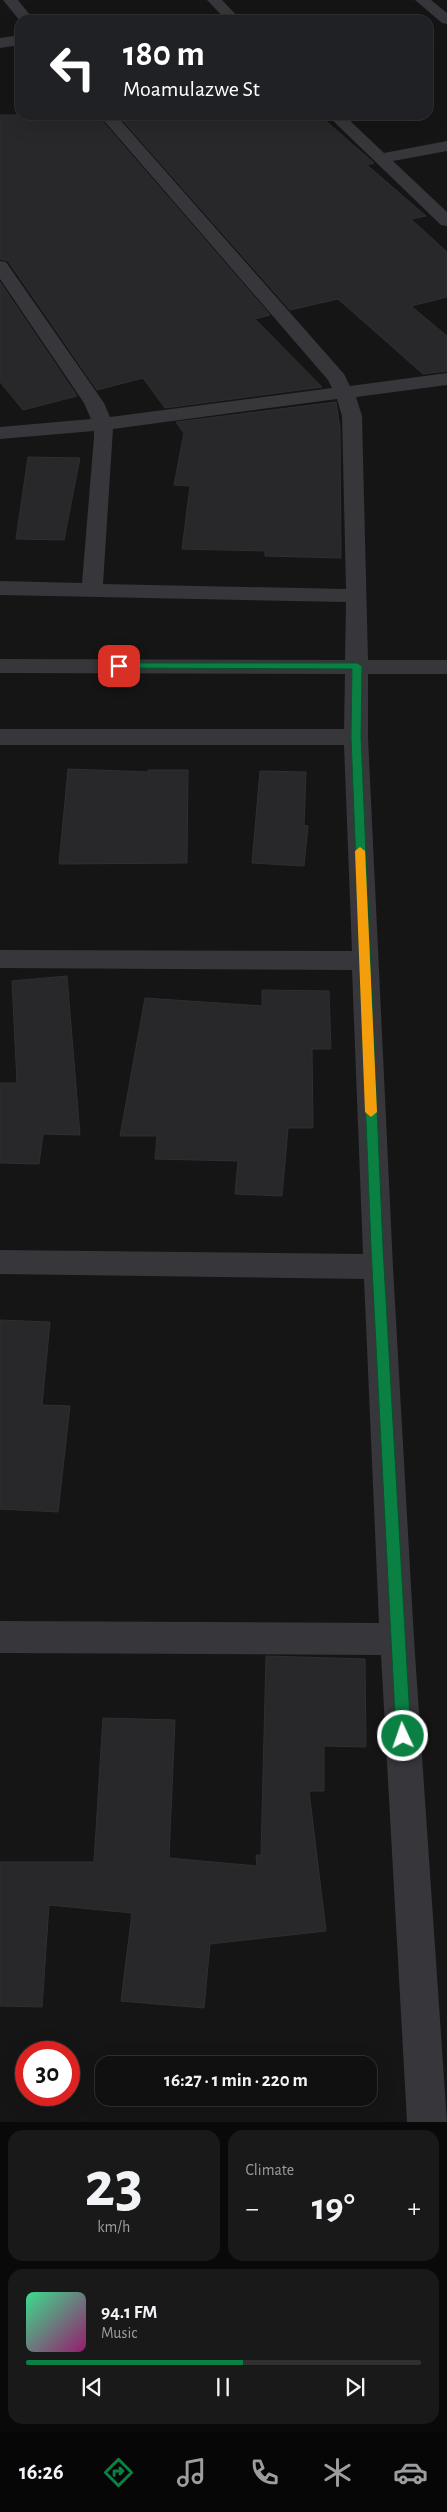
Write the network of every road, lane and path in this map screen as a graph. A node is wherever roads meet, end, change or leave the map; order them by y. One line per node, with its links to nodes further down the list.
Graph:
1 (10, 0): 4 (street)
2 (214, 0): 5 (street)
3 (422, 0): 6 (street)
4 (23, 15)
5 (229, 15)
6 (447, 20)
7 (15, 41): 8 (street)
8 (0, 43)
9 (111, 120): 16 (street)
10 (340, 120): 12 (street)
11 (447, 146): 12 (street)
12 (382, 158): 13 (street)
13 (447, 221)
14 (0, 266): 17 (street)
15 (447, 379): 16 (street)
16 (344, 391): 17 (street); 21 (street)
17 (103, 424): 18 (street); 20 (street)
18 (0, 433)
19 (0, 588): 20 (street)
20 (92, 590): 21 (street)
21 (357, 596): 23 (street)
22 (0, 666): 23 (street)
23 (357, 666): 24 (street); 26 (street)
24 (447, 667)
25 (0, 736): 26 (street)
26 (356, 737): 28 (street)
27 (0, 959): 28 (street)
28 (365, 961): 30 (street)
29 (0, 1262): 30 (street)
30 (378, 1267): 32 (street)
31 (0, 1638): 32 (street)
32 (397, 1639): 33 (street)
33 (427, 2122)

